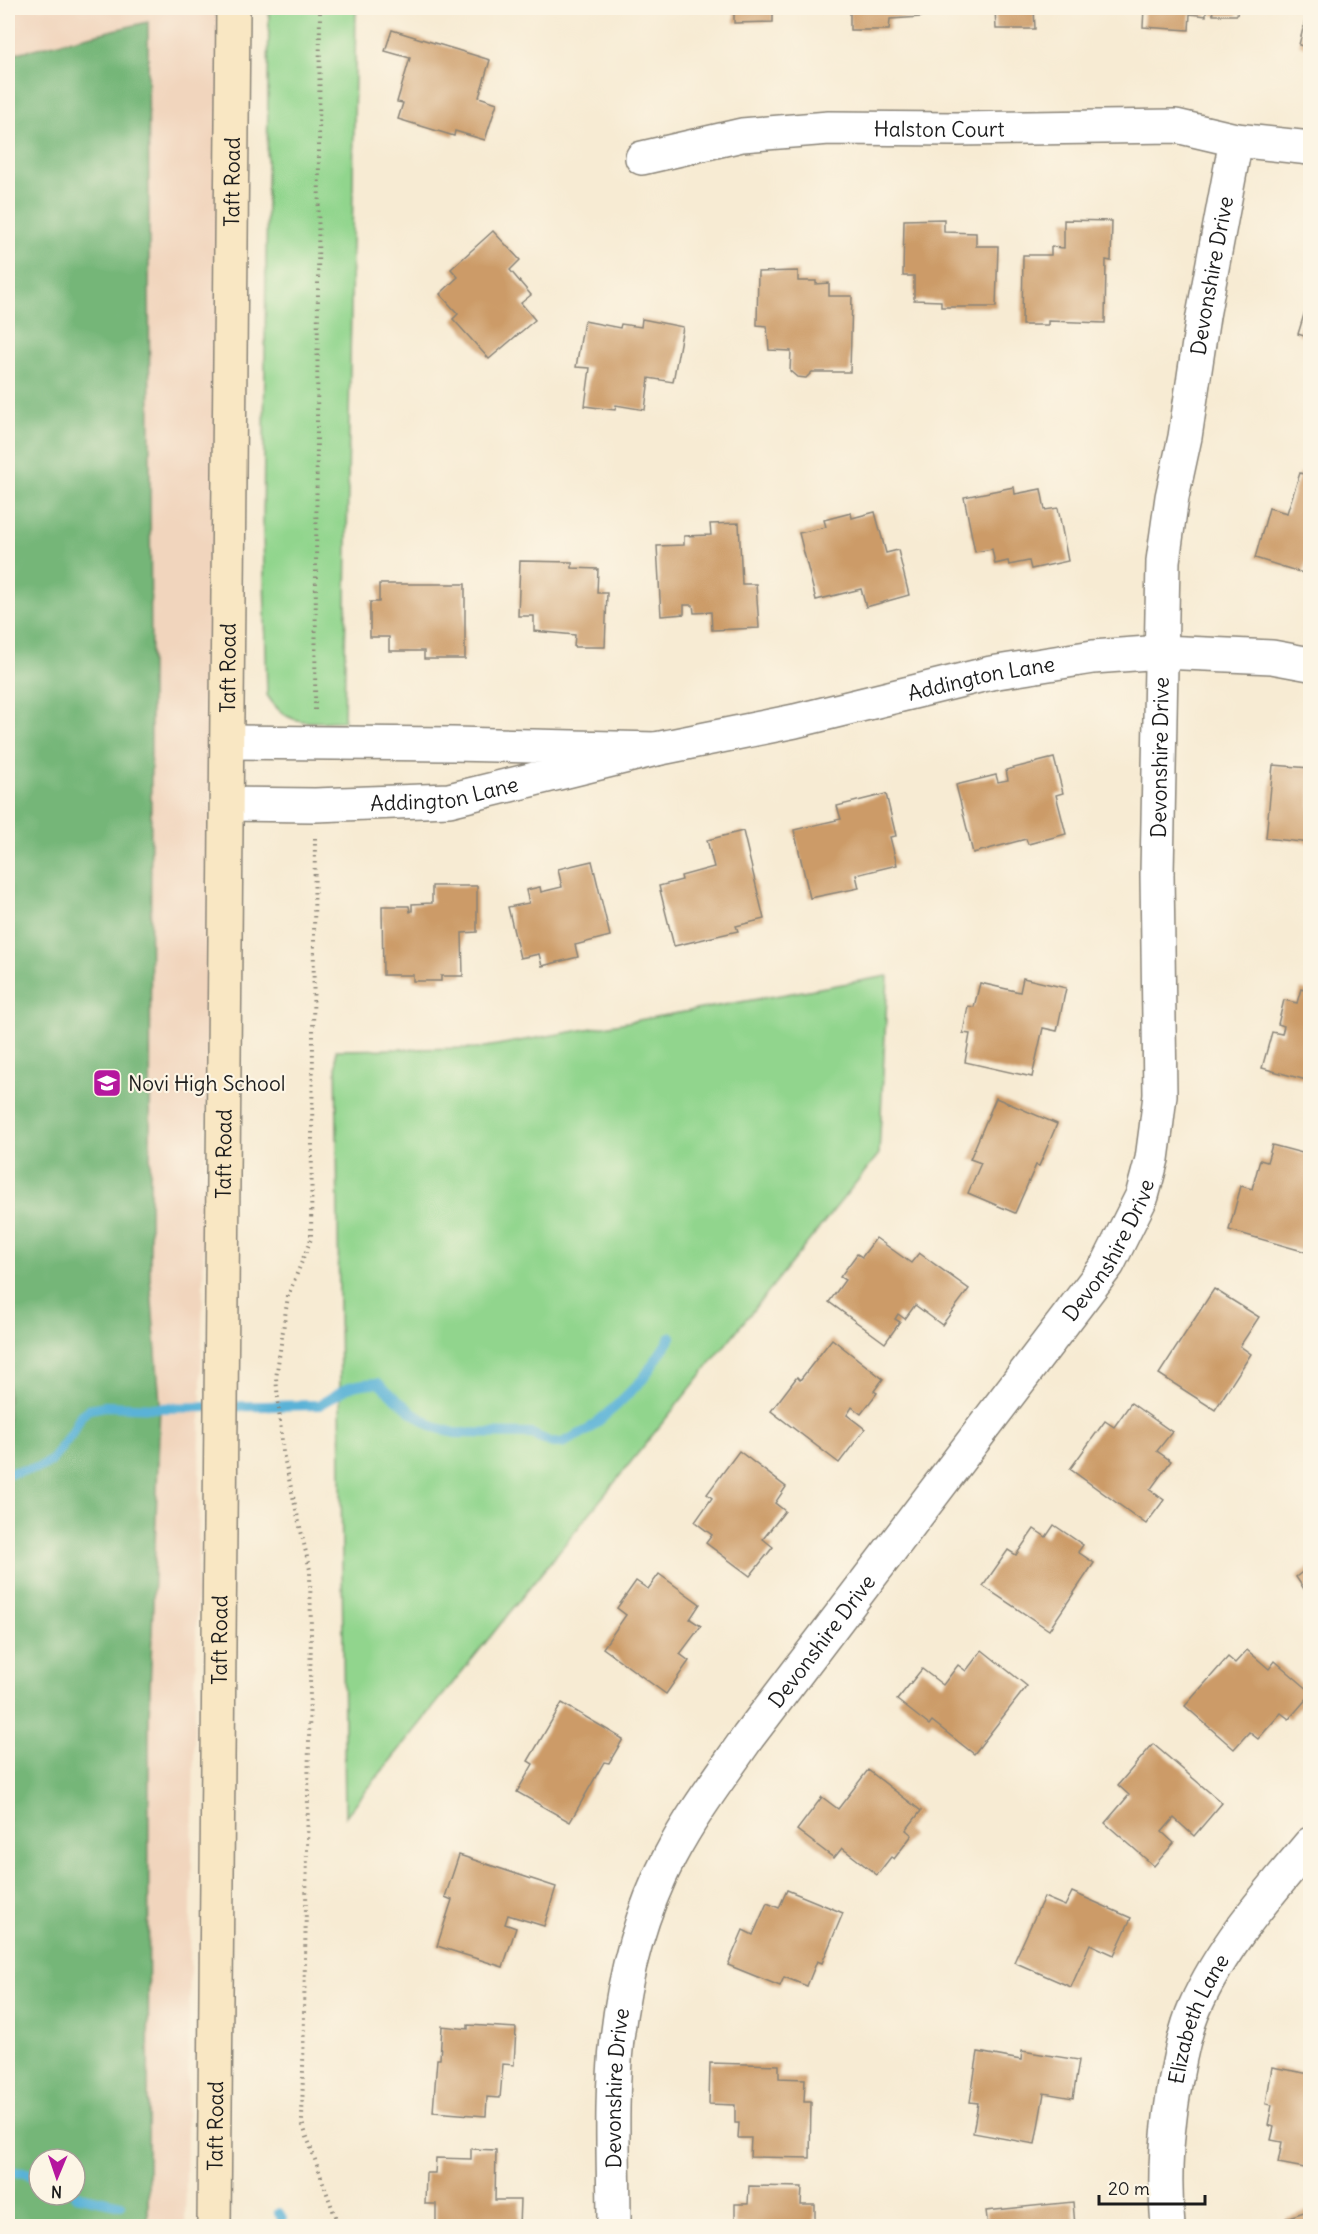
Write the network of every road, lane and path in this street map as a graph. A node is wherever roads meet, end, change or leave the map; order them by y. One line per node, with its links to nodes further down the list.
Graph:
1 (233, 8): 9 (street, Taft Road)
2 (320, 8): 8 (path)
3 (1236, 140): 4 (street, Halston Court); 5 (street, Halston Court); 6 (street, Devonshire Drive)
4 (1311, 148)
5 (642, 158)
6 (1162, 652): 7 (street, Addington Lane); 10 (street, Addington Lane); 16 (street, Devonshire Drive)
7 (1311, 664)
8 (315, 708)
9 (227, 742): 10 (street, Addington Lane); 11 (street, Taft Road)
10 (656, 749): 11 (street, Addington Lane)
11 (227, 804): 14 (street, Taft Road)
12 (315, 836): 15 (path)
13 (1311, 1844): 17 (street, Elizabeth Lane)
14 (214, 2226)
15 (336, 2226)
16 (614, 2226)
17 (1168, 2226)

